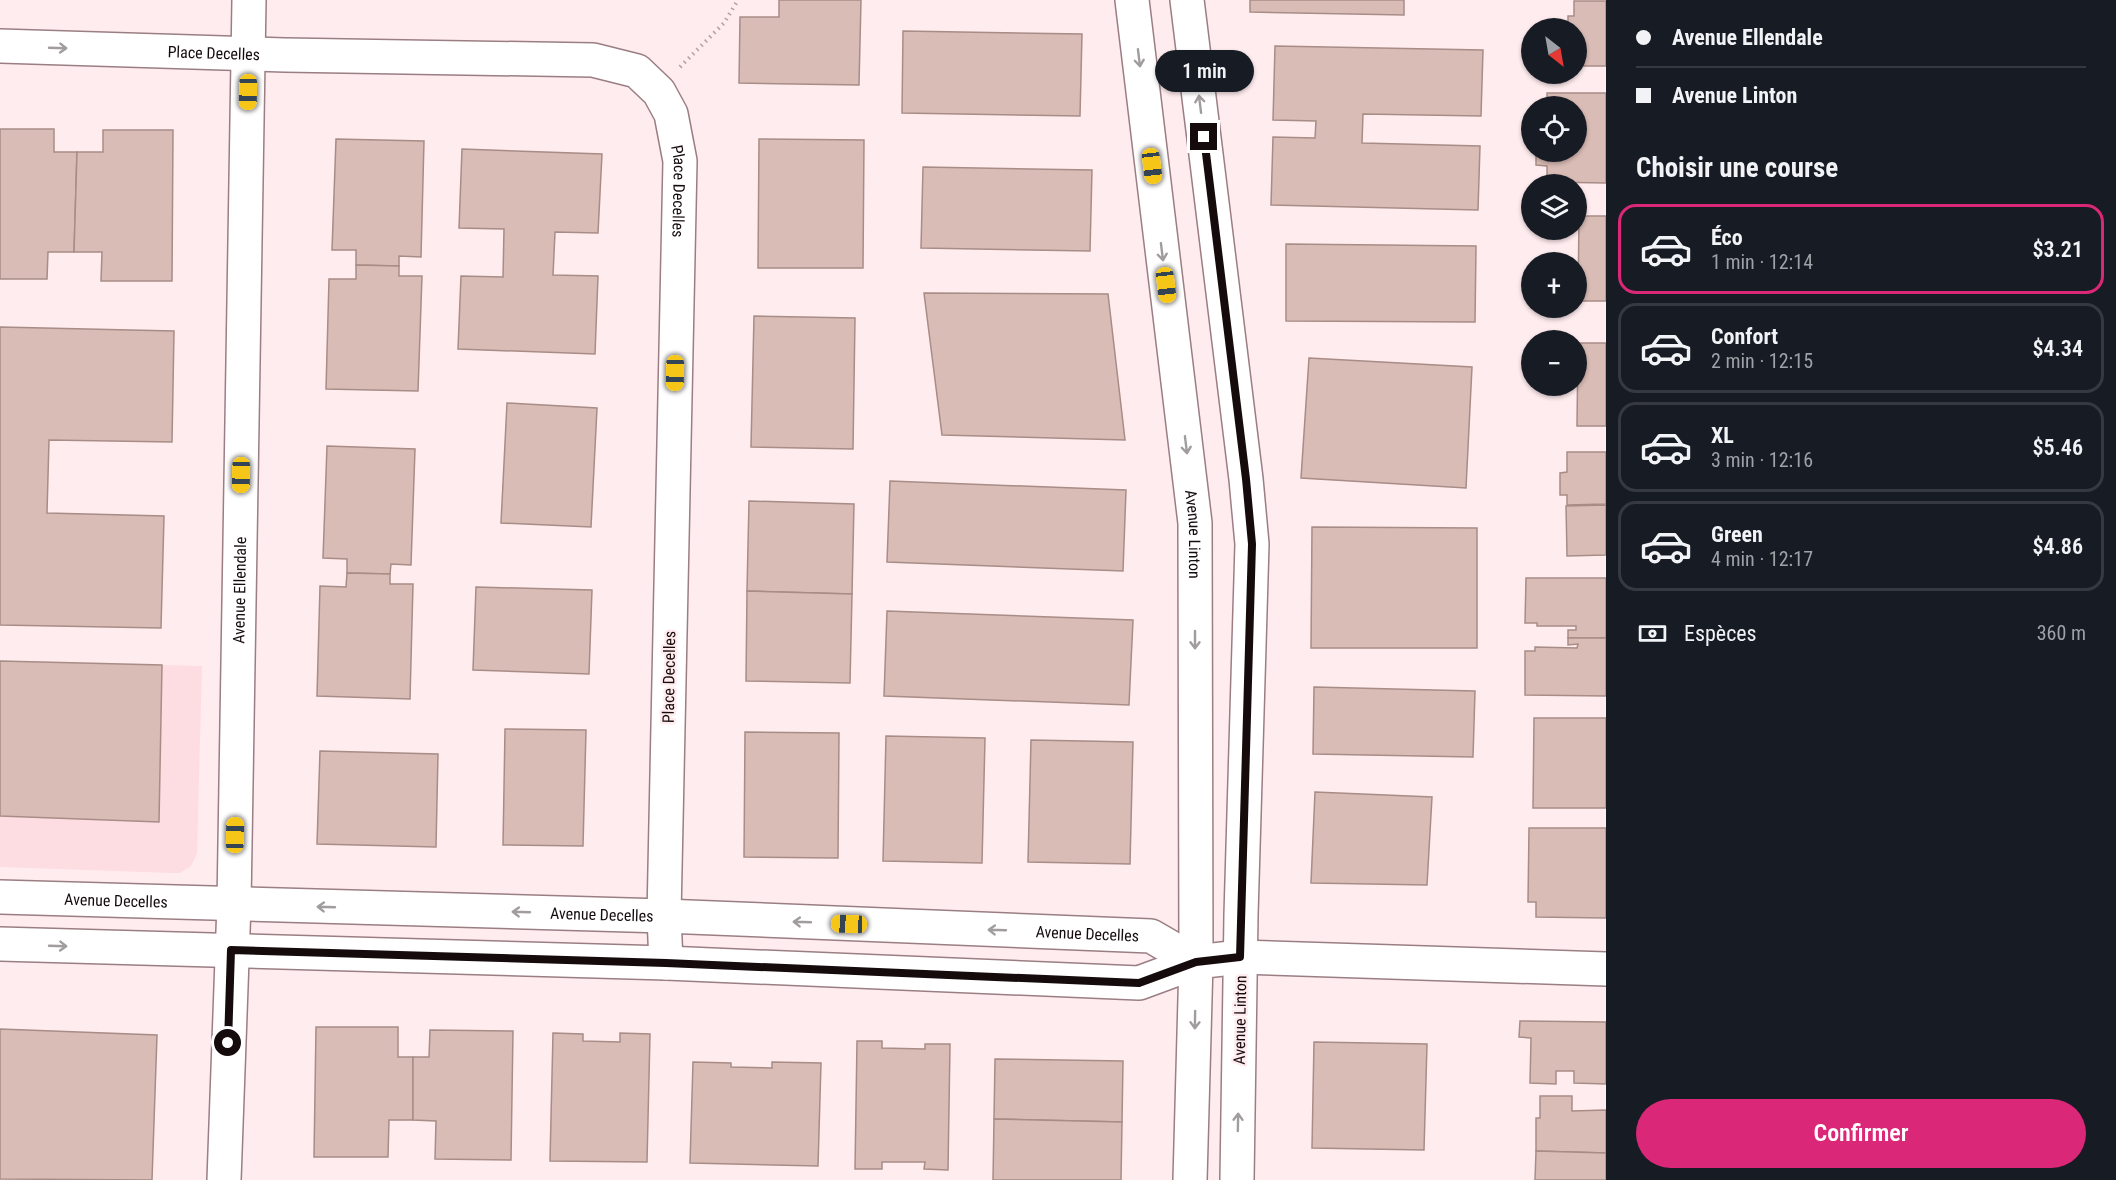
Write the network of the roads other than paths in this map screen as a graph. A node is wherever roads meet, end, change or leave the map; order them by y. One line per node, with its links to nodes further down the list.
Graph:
1 (249, 0): 5 (street, Avenue Ellendale)
2 (1132, 0): 12 (street, Avenue Linton, one-way to 12)
3 (1187, 0): 11 (street, Avenue Linton, one-way to 3)
4 (0, 46): 5 (street, Place Decelles, one-way to 5)
5 (249, 54): 7 (street, Avenue Ellendale); 8 (street, Place Decelles)
6 (0, 897): 7 (street, Avenue Decelles)
7 (234, 904): 8 (street, Avenue Decelles, one-way to 7); 10 (street, Avenue Ellendale)
8 (664, 916): 12 (street, Avenue Decelles, one-way to 8); 13 (street, Place Decelles)
9 (0, 944): 10 (street, one-way to 10)
10 (231, 950): 13 (street); 15 (street, Avenue Ellendale)
11 (1240, 957): 12 (street); 14 (street); 17 (street, Avenue Linton, one-way to 11)
12 (1196, 962): 13 (street); 16 (street, Avenue Linton, one-way to 16)
13 (666, 963)
14 (1606, 969)
15 (224, 1180)
16 (1191, 1180)
17 (1237, 1180)

